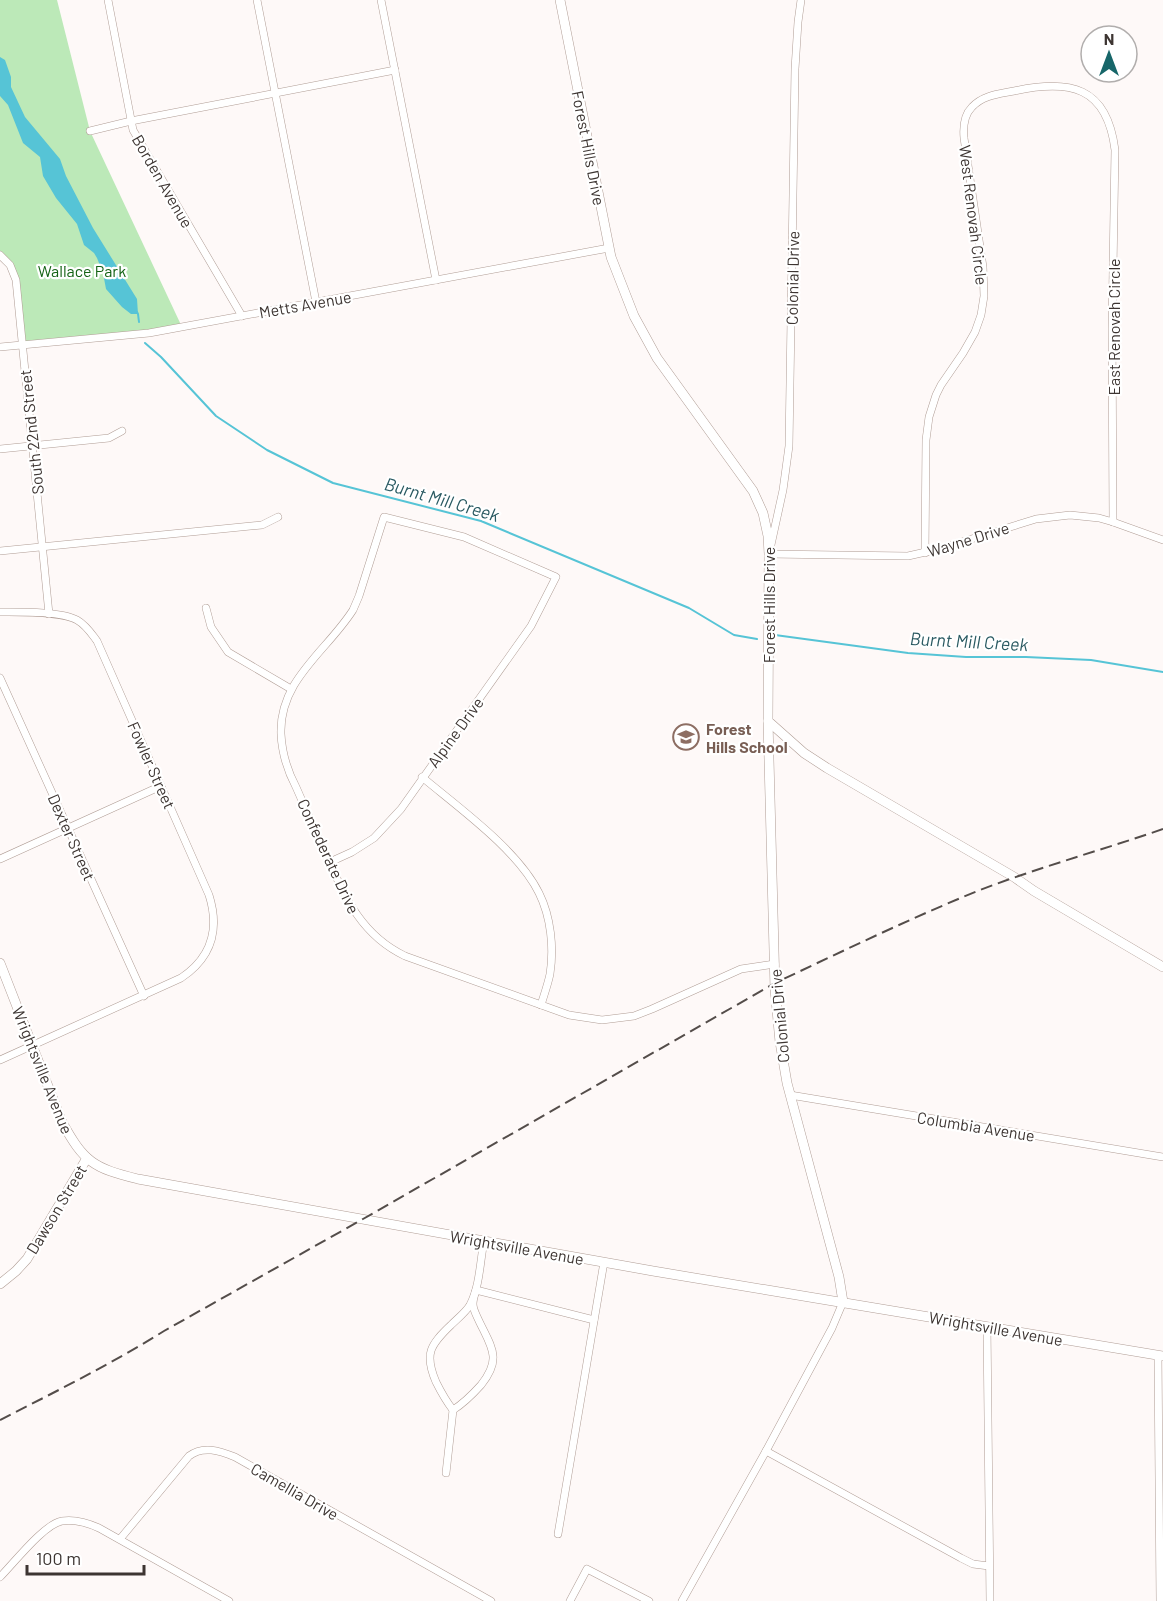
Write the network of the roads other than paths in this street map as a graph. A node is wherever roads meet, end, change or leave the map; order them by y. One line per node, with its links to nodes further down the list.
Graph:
1 (108, 0): 8 (street, Borden Avenue)
2 (257, 0): 7 (street)
3 (381, 0): 6 (street)
4 (560, 0): 11 (street, Forest Hills Drive)
5 (801, 0): 27 (street, Colonial Drive)
6 (395, 70): 7 (street); 13 (street)
7 (275, 93): 8 (street); 14 (street)
8 (131, 121): 9 (street); 15 (street, Borden Avenue)
9 (90, 130)
10 (1112, 133): 22 (street, East Renovah Circle); 26 (street, West Renovah Circle)
11 (609, 248): 13 (street, Metts Avenue); 27 (street, Forest Hills Drive)
12 (0, 255): 16 (street, South 22nd Street)
13 (436, 280): 14 (street, Metts Avenue)
14 (316, 302): 15 (street, Metts Avenue)
15 (242, 316): 16 (street, Metts Avenue)
16 (23, 345): 17 (street, Metts Avenue); 19 (street, South 22nd Street)
17 (0, 347)
18 (122, 431): 19 (street)
19 (32, 446): 20 (street); 24 (street, South 22nd Street)
20 (0, 449)
21 (278, 517): 24 (street)
22 (1113, 522): 23 (street, Wayne Drive); 26 (street, Wayne Drive)
23 (1163, 540)
24 (42, 547): 25 (street); 31 (street, South 22nd Street)
25 (0, 551)
26 (925, 553): 27 (street, Wayne Drive)
27 (769, 554): 34 (street, Forest Hills Drive)
28 (556, 577): 33 (street, Confederate Drive); 35 (street, Alpine Drive)
29 (206, 608): 33 (street)
30 (0, 612): 31 (street, Fowler Street)
31 (49, 614): 36 (street, Fowler Street)
32 (0, 678): 37 (street, Dexter Street)
33 (291, 689): 39 (street, Confederate Drive)
34 (768, 722): 41 (street, Colonial Drive); 42 (street)
35 (422, 777): 39 (street, Alpine Drive); 44 (street)
36 (161, 786): 37 (street); 43 (street, Fowler Street)
37 (68, 828): 38 (street); 43 (street, Dexter Street)
38 (0, 859)
39 (330, 862): 44 (street, Confederate Drive)
40 (0, 963): 45 (street, Wrightsville Avenue)
41 (775, 964): 44 (street, Confederate Drive); 47 (street, Colonial Drive)
42 (1163, 967)
43 (144, 996): 45 (street)
44 (541, 1005)
45 (31, 1046): 46 (street); 49 (street, Wrightsville Avenue)
46 (0, 1060)
47 (790, 1095): 48 (street, Columbia Avenue); 54 (street, Colonial Drive)
48 (1163, 1157)
49 (87, 1158): 50 (street, Wrightsville Avenue); 52 (street, Dawson Street)
50 (484, 1241): 51 (street, Wrightsville Avenue); 53 (street)
51 (604, 1262): 54 (street, Wrightsville Avenue); 55 (street)
52 (0, 1284)
53 (476, 1290): 55 (street); 58 (street); 58 (street)
54 (843, 1302): 56 (street, Wrightsville Avenue); 59 (street)
55 (594, 1320): 61 (street)
56 (987, 1326): 57 (street, Wrightsville Avenue); 63 (street)
57 (1160, 1355): 71 (street)
58 (453, 1410): 60 (street)
59 (766, 1451): 63 (street); 69 (street)
60 (446, 1473)
61 (558, 1534)
62 (120, 1539): 64 (street); 65 (street); 66 (street, Camellia Drive)
63 (989, 1566): 70 (street)
64 (0, 1577)
65 (229, 1601)
66 (491, 1601)
67 (570, 1601): 68 (street)
68 (649, 1601)
69 (683, 1601)
70 (990, 1601)
71 (1160, 1601)

